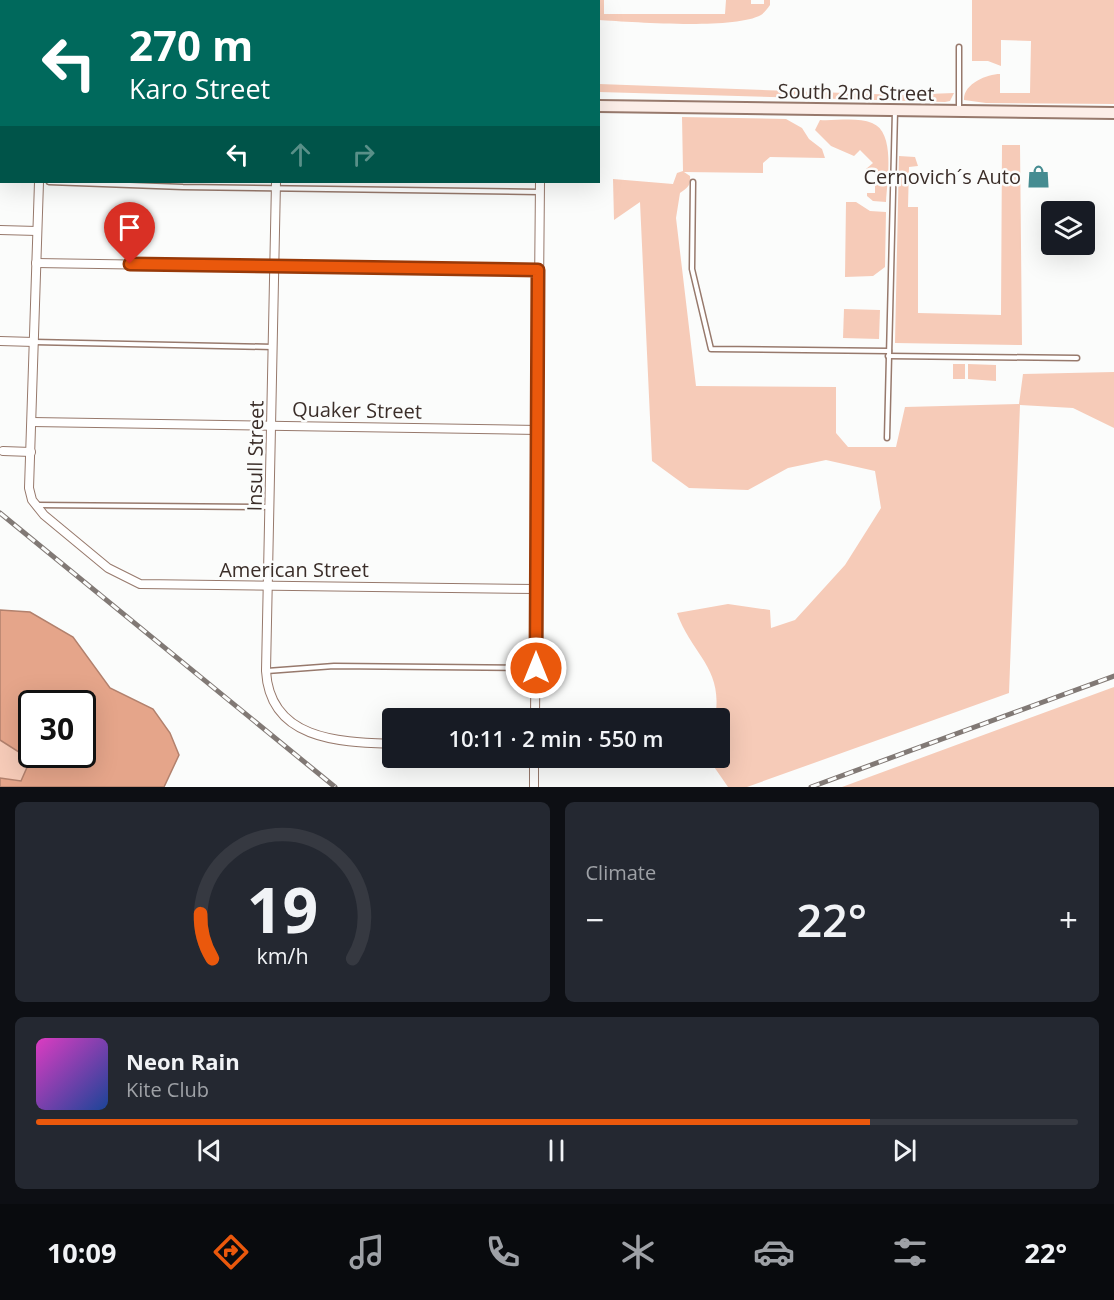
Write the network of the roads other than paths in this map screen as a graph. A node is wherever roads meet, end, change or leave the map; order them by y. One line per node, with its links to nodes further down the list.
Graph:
1 (959, 47): 6 (lane)
2 (600, 99): 4 (main road)
3 (600, 106): 4 (main road, South 2nd Street)
4 (650, 107): 5 (main road, South 2nd Street)
5 (895, 110): 6 (main road, South 2nd Street); 22 (lane)
6 (959, 111): 7 (main road, South 2nd Street)
7 (1114, 113)
8 (693, 182): 22 (lane)
9 (39, 183): 15 (street)
10 (71, 183): 12 (lane)
11 (540, 183): 13 (street)
12 (276, 185): 13 (lane); 17 (street, Insull Street)
13 (540, 192): 18 (street)
14 (0, 230): 15 (street)
15 (37, 231): 16 (street)
16 (36, 263): 17 (street); 20 (street)
17 (275, 266): 18 (street); 21 (street, Insull Street)
18 (538, 270): 26 (street)
19 (0, 341): 20 (street)
20 (34, 342): 21 (lane); 24 (street)
21 (274, 347): 25 (street, Insull Street)
22 (888, 354): 23 (lane); 27 (lane)
23 (1077, 358)
24 (32, 422): 25 (street, Quaker Street); 29 (street)
25 (272, 425): 26 (street, Quaker Street); 31 (street, Insull Street)
26 (538, 430): 33 (street)
27 (887, 438)
28 (3, 451): 29 (street)
29 (31, 452): 30 (street)
30 (35, 505): 31 (lane); 32 (street, American Street)
31 (271, 507): 32 (street, Insull Street)
32 (269, 584): 33 (street, American Street); 35 (street, Insull Street)
33 (536, 589): 34 (street)
34 (536, 668): 35 (lane); 36 (street)
35 (266, 671): 37 (street, Insull Street)
36 (535, 708)
37 (382, 743)
38 (534, 768): 39 (street)
39 (534, 787)

